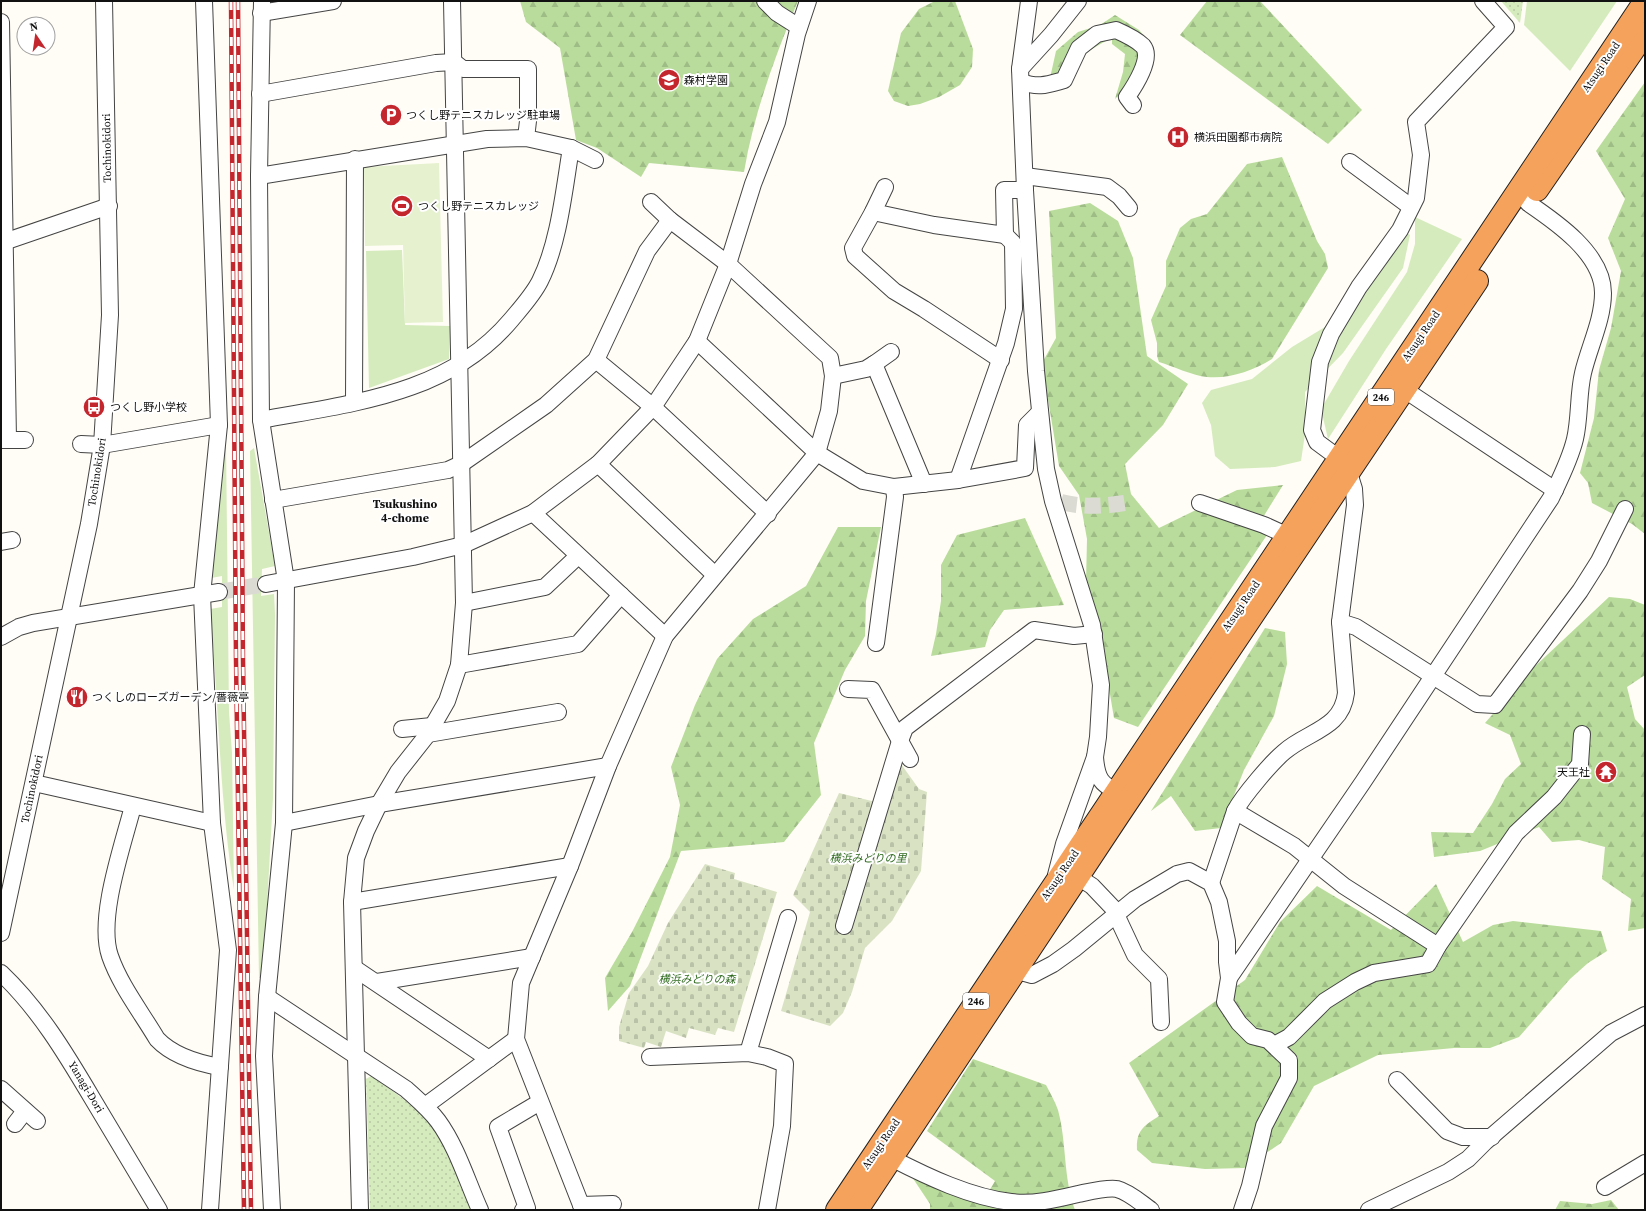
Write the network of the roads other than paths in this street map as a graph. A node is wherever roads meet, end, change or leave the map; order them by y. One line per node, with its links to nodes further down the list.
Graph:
1 (104, 1): 31 (street, Tochinokidori)
2 (204, 1): 51 (street)
3 (333, 1): 11 (street)
4 (452, 1): 15 (street)
5 (765, 1): 13 (street)
6 (808, 1): 13 (street)
7 (1029, 1): 17 (street)
8 (1078, 1): 17 (street)
9 (1483, 1): 32 (street)
10 (1645, 1): 59 (highway, Atsugi Road / 246)
11 (261, 7): 18 (street)
12 (1, 22): 16 (street)
13 (799, 27): 38 (street)
14 (1645, 33): 30 (highway, Atsugi Road / 246)
15 (454, 62): 18 (street); 20 (street); 21 (street)
16 (1, 72): 37 (street)
17 (1020, 76): 19 (street); 27 (street)
18 (260, 94): 26 (street)
19 (1133, 105)
20 (526, 138): 21 (street); 22 (street)
21 (456, 143): 23 (street); 44 (street)
22 (571, 148): 24 (street); 44 (street)
23 (355, 159): 26 (street); 47 (street)
24 (595, 160)
25 (1350, 162): 32 (street)
26 (259, 176): 50 (street)
27 (1025, 183): 33 (street); 36 (street); 49 (street)
28 (885, 187): 34 (street)
29 (651, 202): 35 (street)
30 (1528, 203): 46 (highway, Atsugi Road / 246); 63 (street)
31 (109, 206): 37 (street); 55 (street, Tochinokidori)
32 (1412, 207): 59 (street)
33 (1129, 208)
34 (874, 212): 36 (street); 42 (street)
35 (670, 220): 38 (street); 41 (street)
36 (1005, 235): 42 (street)
37 (3, 242): 52 (street)
38 (728, 264): 39 (street); 45 (street)
39 (697, 341): 48 (street); 56 (street)
40 (891, 352): 43 (street)
41 (596, 360): 48 (street); 57 (street)
42 (1001, 360): 60 (street)
43 (874, 364): 45 (street); 61 (street)
44 (458, 366): 47 (street); 57 (street)
45 (833, 376): 56 (street)
46 (1405, 390): 59 (highway, Atsugi Road / 246); 63 (street)
47 (354, 402): 50 (street)
48 (652, 407): 58 (street); 68 (street)
49 (1040, 412): 60 (street); 81 (street)
50 (262, 420): 64 (street)
51 (219, 425): 55 (street); 77 (street)
52 (5, 439): 53 (street)
53 (25, 440)
54 (80, 444): 55 (street)
55 (102, 445): 79 (street, Tochinokidori)
56 (817, 453): 62 (street); 68 (street)
57 (461, 464): 64 (street); 70 (street)
58 (598, 464): 67 (street); 72 (street)
59 (1344, 466): 69 (highway, Atsugi Road / 246); 80 (street); 97 (highway, Atsugi Road / 246)
60 (958, 480): 61 (street)
61 (924, 484): 62 (street)
62 (894, 487): 84 (street)
63 (1555, 490): 86 (street)
64 (273, 500): 73 (street)
65 (1200, 503): 69 (street)
66 (1624, 509): 86 (street)
67 (533, 513): 70 (street); 71 (street)
68 (768, 514): 72 (street)
69 (1288, 536): 97 (highway, Atsugi Road / 246)
70 (462, 545): 73 (street); 78 (street)
71 (578, 556): 76 (street); 78 (street)
72 (715, 575): 82 (street)
73 (286, 581): 74 (street); 102 (street)
74 (266, 584)
75 (219, 592): 77 (street)
76 (621, 594): 82 (street); 85 (street)
77 (202, 595): 79 (street); 101 (street)
78 (464, 602): 85 (street)
79 (69, 617): 83 (street); 96 (street, Tochinokidori)
80 (1340, 622): 86 (street); 100 (street)
81 (1094, 634): 92 (street); 93 (street)
82 (665, 636): 95 (street)
83 (1, 637)
84 (876, 644)
85 (459, 665): 90 (street)
86 (1432, 676): 103 (street)
87 (848, 689): 92 (street)
88 (558, 712): 90 (street)
89 (402, 730): 90 (street)
90 (430, 730): 98 (street)
91 (1582, 734): 113 (street)
92 (900, 741): 94 (street); 111 (street)
93 (1095, 758): 97 (street); 106 (street)
94 (910, 759)
95 (608, 766): 98 (street); 104 (street)
96 (34, 784): 99 (street); 112 (street, Tochinokidori)
97 (1122, 796): 105 (highway, Atsugi Road / 246); 106 (highway, Atsugi Road / 246)
98 (379, 804): 102 (street); 108 (street)
99 (133, 806): 101 (street); 129 (street)
100 (1235, 811): 103 (street); 107 (street)
101 (212, 823): 129 (street)
102 (284, 823): 120 (street)
103 (1311, 859): 113 (street); 118 (street)
104 (570, 866): 108 (street); 114 (street)
105 (1078, 877): 109 (street); 116 (highway, Atsugi Road / 246)
106 (1054, 884): 148 (highway, Atsugi Road / 246)
107 (1211, 884): 109 (street); 118 (street)
108 (352, 902): 115 (street)
109 (1117, 915): 116 (street); 122 (street)
110 (788, 918): 125 (street)
111 (844, 926)
112 (1, 933)
113 (1438, 946): 124 (street)
114 (532, 957): 119 (street); 123 (street)
115 (354, 968): 119 (street); 126 (street)
116 (1018, 968): 136 (highway, Atsugi Road / 246)
117 (1, 974): 141 (street, Yanagi-Dori)
118 (1229, 978): 124 (street)
119 (377, 982): 128 (street)
120 (267, 996): 126 (street); 143 (street)
121 (1645, 1014): 135 (street)
122 (1160, 1022)
123 (516, 1038): 128 (street); 132 (street)
124 (1271, 1043): 151 (street)
125 (748, 1053): 127 (street); 147 (street)
126 (355, 1055): 133 (street); 144 (street)
127 (650, 1057)
128 (489, 1059): 133 (street)
129 (220, 1067): 142 (street)
130 (1397, 1080): 135 (street)
131 (1, 1089): 134 (street)
132 (540, 1102): 140 (street); 146 (street)
133 (425, 1106): 145 (street)
134 (15, 1124)
135 (1492, 1136): 152 (street)
136 (892, 1158): 149 (highway, Atsugi Road / 246); 150 (street)
137 (1645, 1163): 138 (street)
138 (1605, 1187)
139 (613, 1204): 140 (street)
140 (582, 1208)
141 (159, 1210)
142 (210, 1210)
143 (272, 1210)
144 (360, 1210)
145 (480, 1210)
146 (523, 1210)
147 (767, 1210)
148 (837, 1210)
149 (857, 1210)
150 (1151, 1210)
151 (1242, 1210)
152 (1369, 1210)

